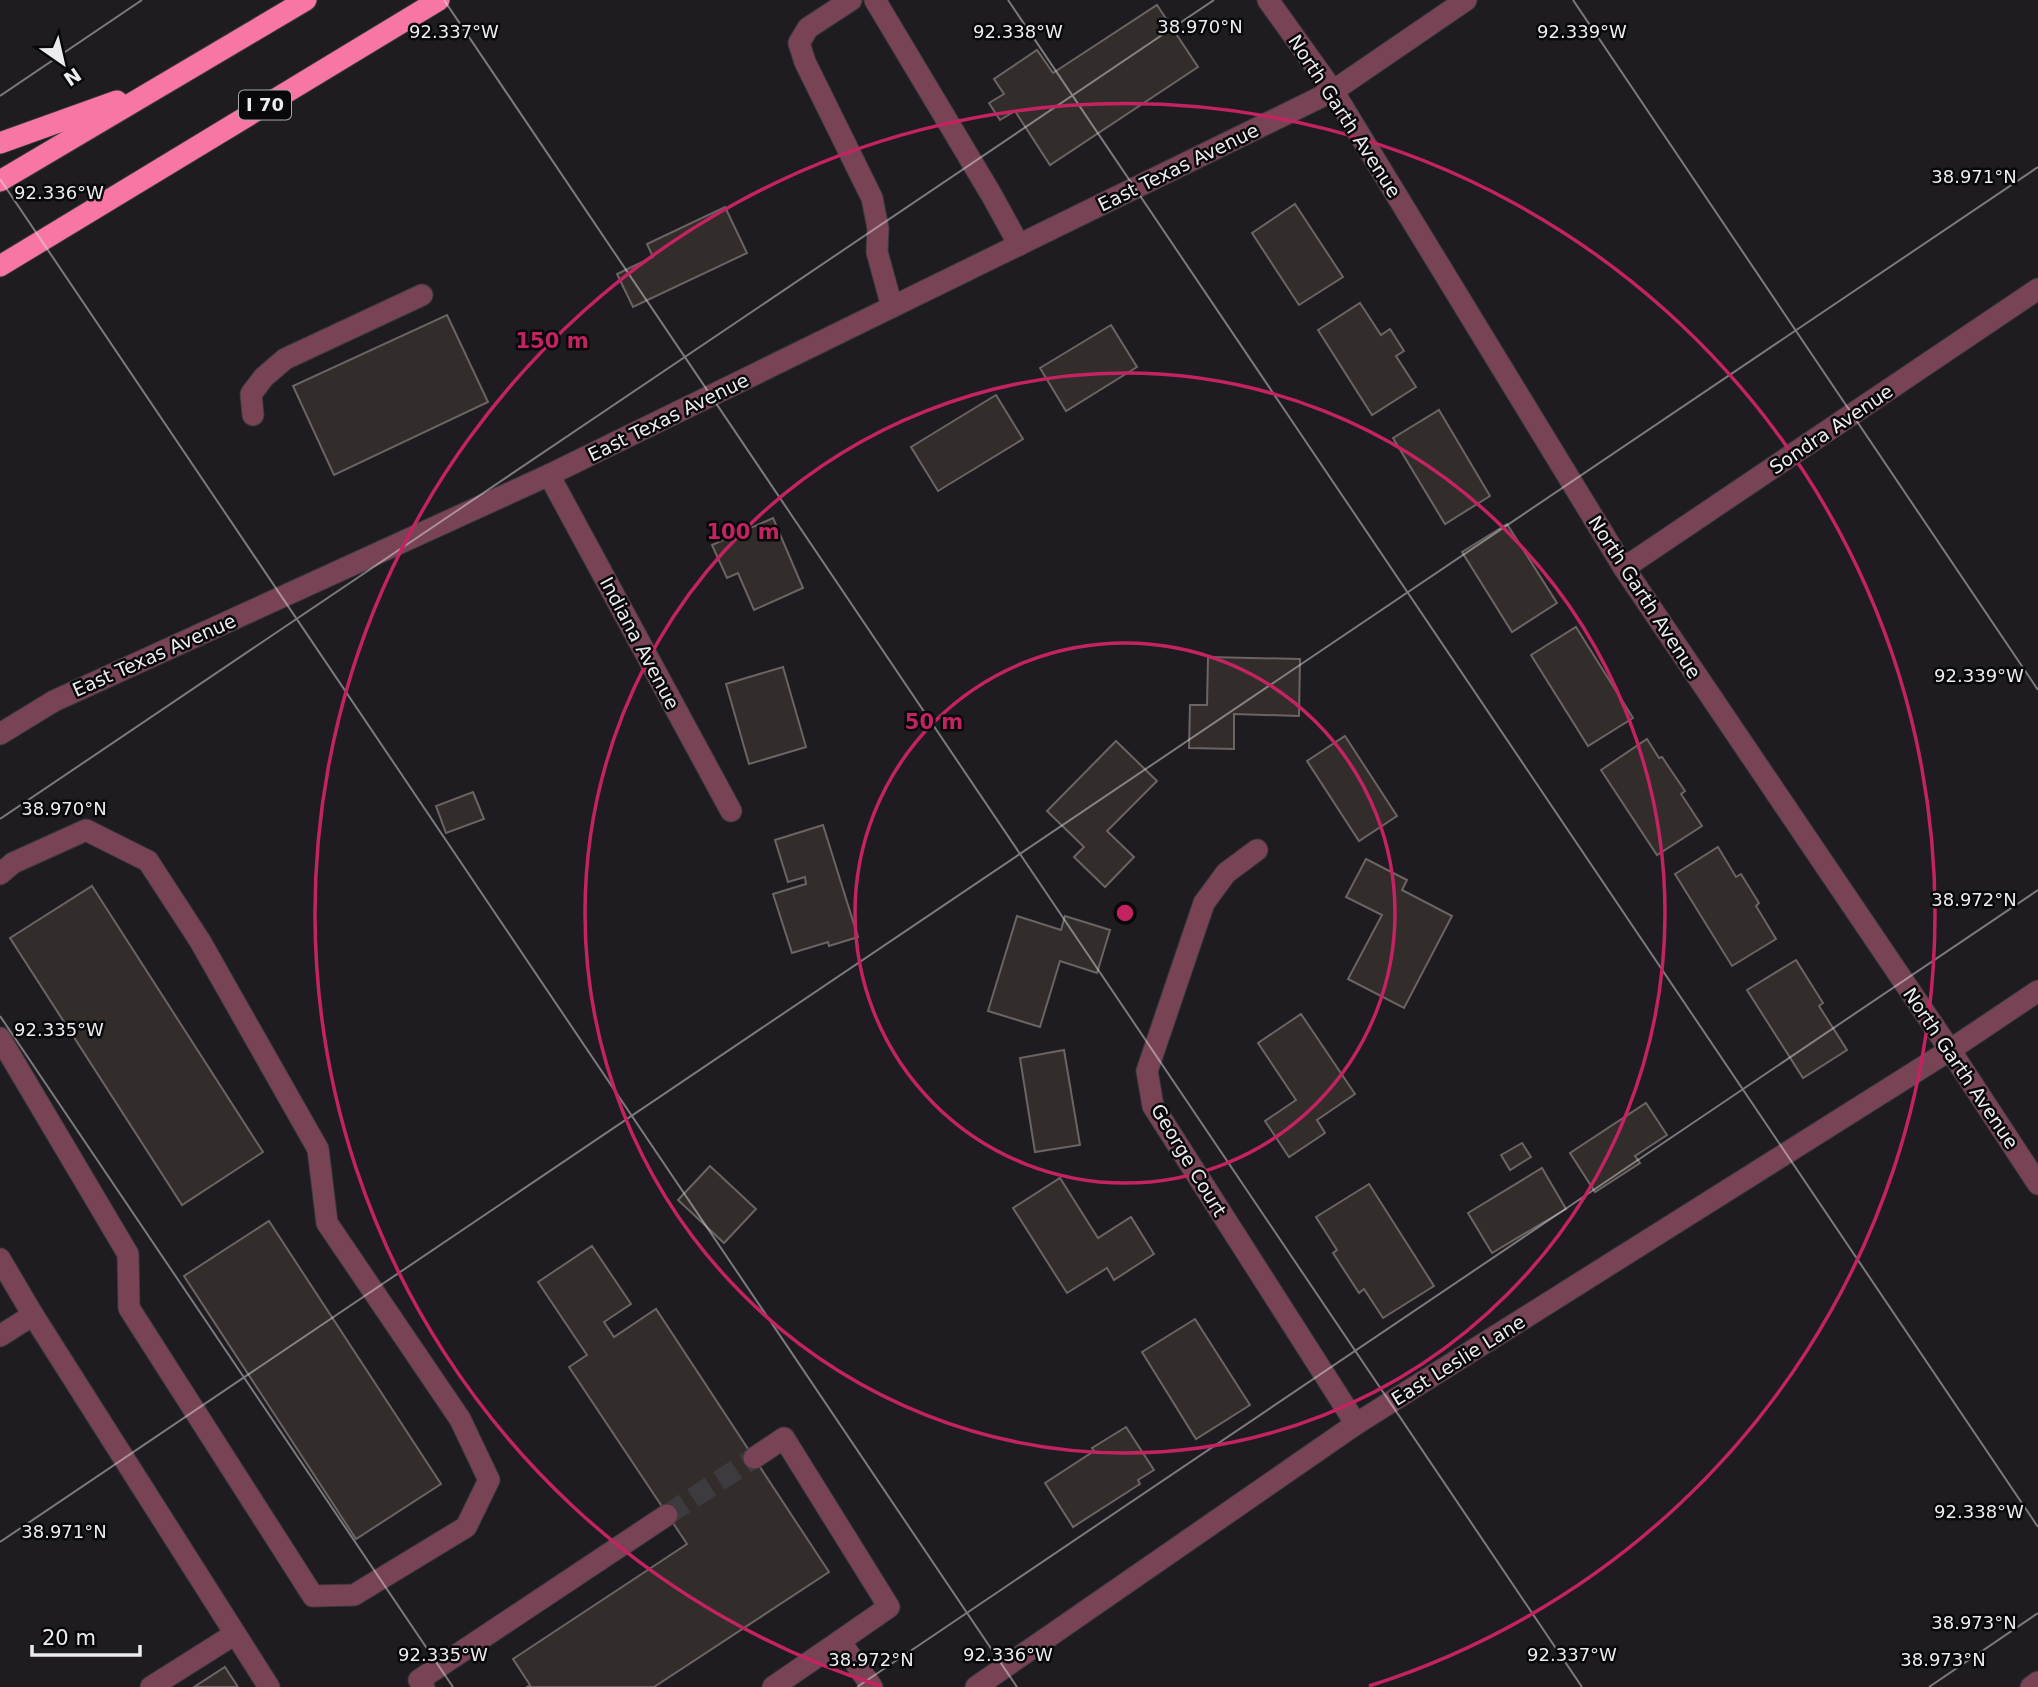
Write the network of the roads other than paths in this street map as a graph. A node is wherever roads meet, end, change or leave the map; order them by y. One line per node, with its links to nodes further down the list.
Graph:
1 (306, 0): 7 (highway)
2 (439, 0): 11 (highway, I 70)
3 (850, 0): 17 (street)
4 (875, 0): 12 (street)
5 (1268, 0): 8 (street, North Garth Avenue)
6 (1466, 0): 8 (street, East Texas Avenue)
7 (165, 83): 9 (highway); 10 (highway)
8 (1333, 91): 12 (street, East Texas Avenue); 20 (street, North Garth Avenue)
9 (0, 143)
10 (0, 181)
11 (92, 210): 13 (highway, I 70); 14 (highway)
12 (1019, 245): 17 (street, East Texas Avenue)
13 (0, 266)
14 (0, 279)
15 (2038, 289): 20 (street, Sondra Avenue)
16 (422, 295): 18 (street)
17 (892, 307): 19 (street, East Texas Avenue)
18 (253, 415)
19 (549, 475): 21 (street, East Texas Avenue); 22 (street, Indiana Avenue)
20 (1624, 568): 27 (street, North Garth Avenue)
21 (0, 734)
22 (731, 811)
23 (1257, 850): 32 (street, George Court)
24 (0, 874): 26 (street)
25 (2038, 991): 27 (street, East Leslie Lane)
26 (0, 1038)
27 (1950, 1050): 28 (street, North Garth Avenue); 32 (street, East Leslie Lane)
28 (2038, 1184)
29 (0, 1259): 30 (street)
30 (33, 1315): 31 (street); 35 (street)
31 (0, 1336)
32 (1356, 1424): 43 (street, East Leslie Lane)
33 (754, 1458): 36 (street)
34 (667, 1516): 40 (street)
35 (235, 1634): 38 (street); 39 (street)
36 (839, 1641): 41 (street); 42 (street)
37 (2038, 1682): 44 (street)
38 (151, 1687)
39 (270, 1687)
40 (424, 1687)
41 (773, 1687)
42 (872, 1687)
43 (976, 1687)
44 (2031, 1687)

